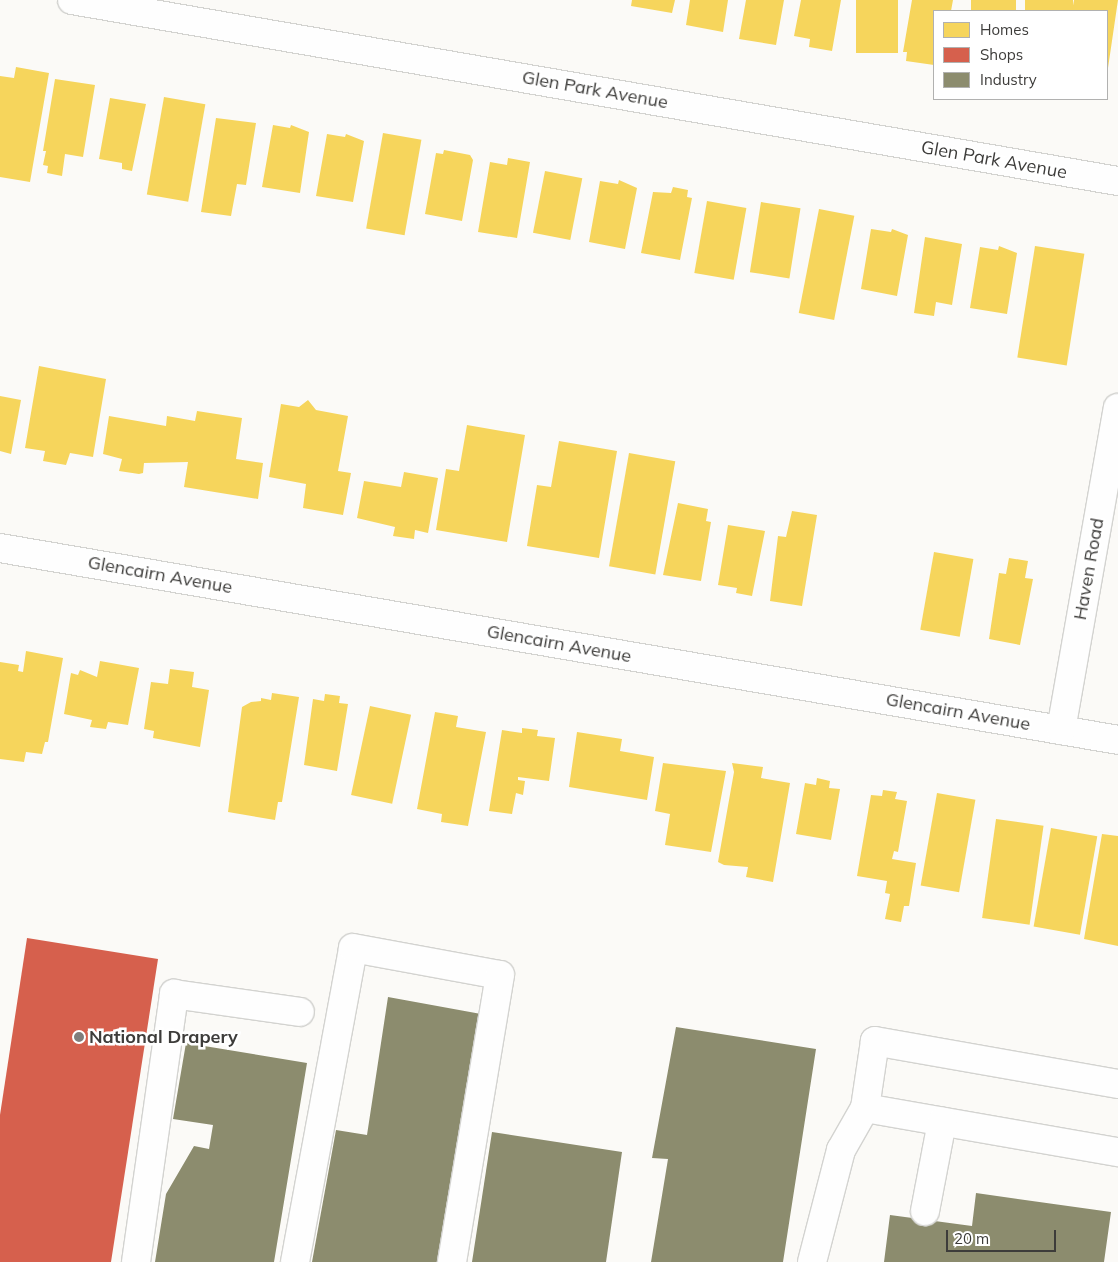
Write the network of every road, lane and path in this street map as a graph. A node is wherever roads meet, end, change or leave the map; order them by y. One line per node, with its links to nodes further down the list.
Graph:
1 (72, 0): 2 (street, Glen Park Avenue)
2 (1118, 182)
3 (1118, 408): 5 (street, Haven Road)
4 (0, 548): 5 (street, Glencairn Avenue)
5 (1061, 730): 6 (street, Glencairn Avenue)
6 (1118, 740)
7 (300, 1012): 13 (street)
8 (1118, 1084): 9 (street)
9 (864, 1108): 10 (street); 16 (street)
10 (942, 1122): 11 (street); 12 (street)
11 (1118, 1152)
12 (925, 1211)
13 (136, 1262)
14 (294, 1262): 15 (street)
15 (452, 1262)
16 (812, 1262)

